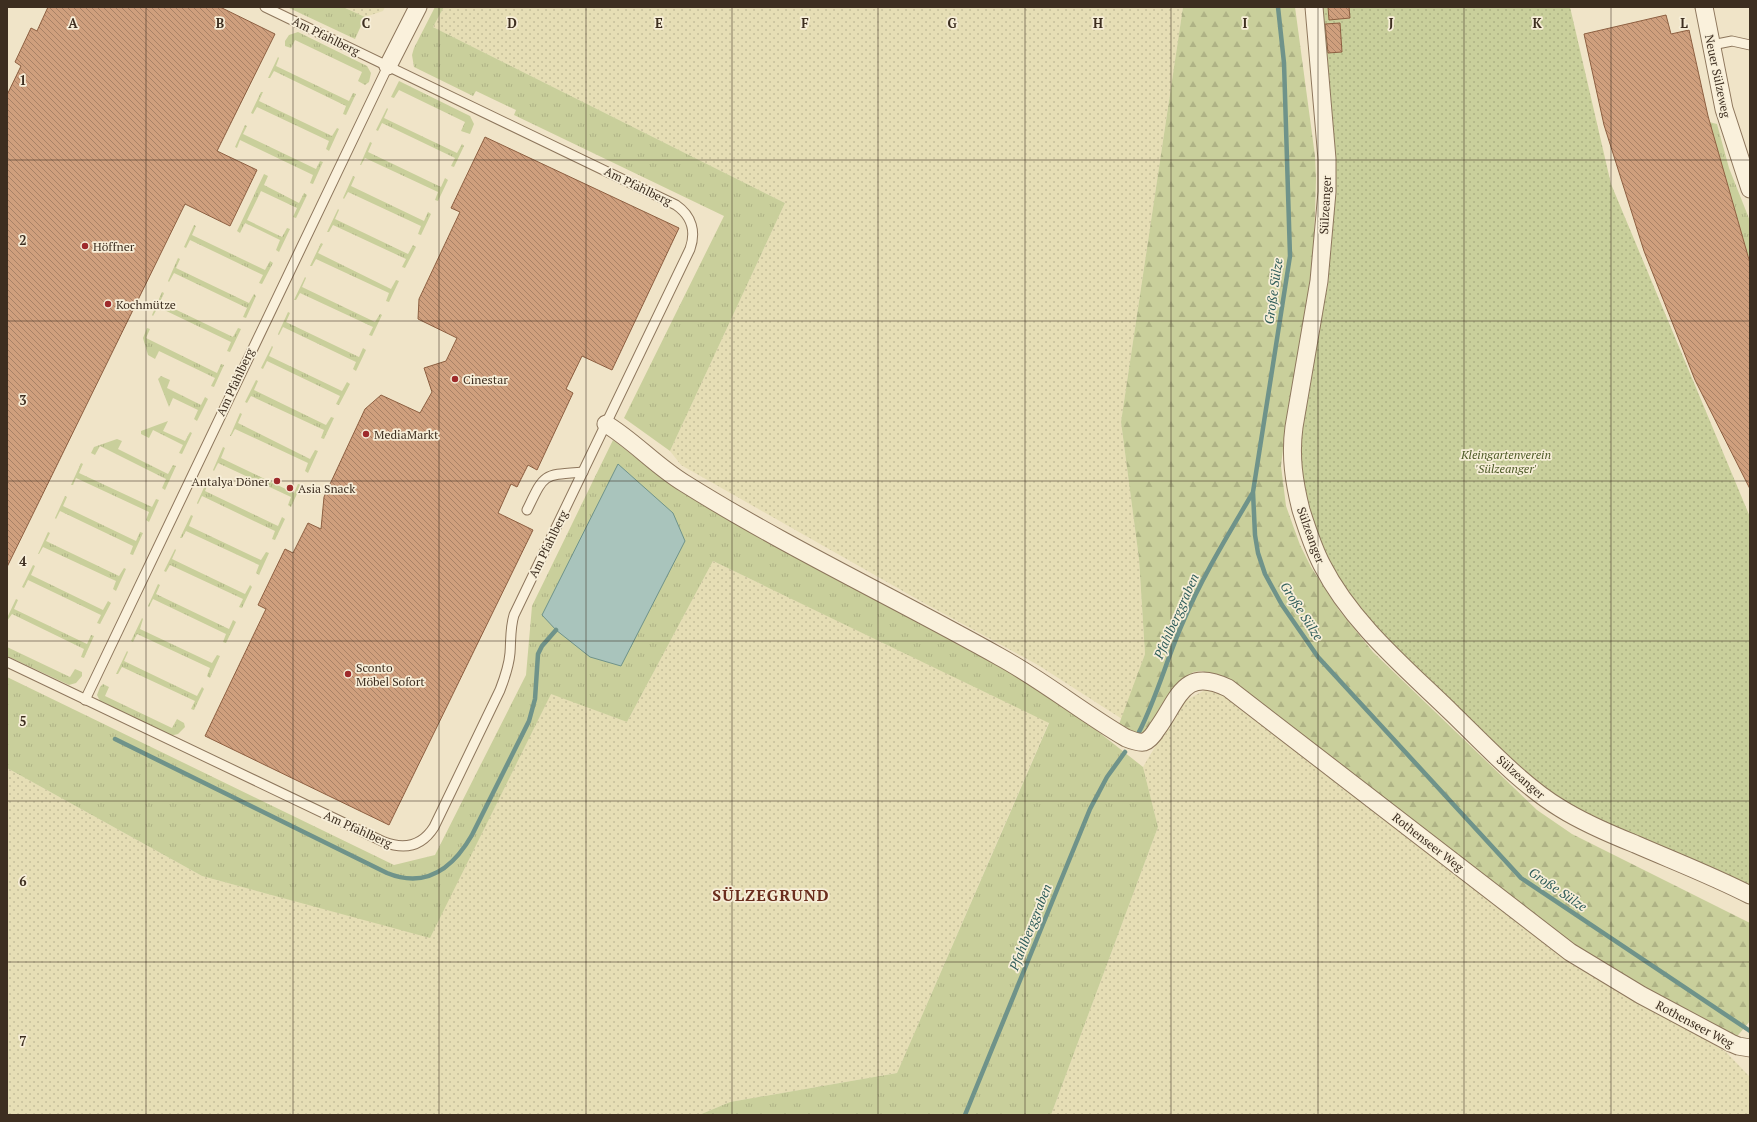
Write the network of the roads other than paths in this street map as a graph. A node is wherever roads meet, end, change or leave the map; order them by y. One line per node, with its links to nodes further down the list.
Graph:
1 (265, 7): 7 (lane, Am Pfahlberg)
2 (418, 7): 7 (street, Am Pfahlberg)
3 (1314, 7): 14 (street, Sülzeanger)
4 (1704, 7): 5 (street, Neuer Sülzeweg)
5 (1712, 45): 6 (lane); 8 (street, Neuer Sülzeweg)
6 (1750, 45)
7 (388, 66): 9 (lane, Am Pfahlberg); 13 (lane, Am Pfahlberg)
8 (1750, 189)
9 (606, 424): 10 (lane, Am Pfahlberg); 15 (street, Rothenseer Weg)
10 (583, 472): 11 (lane); 13 (lane, Am Pfahlberg)
11 (527, 510)
12 (7, 662): 13 (lane, Am Pfahlberg)
13 (85, 700)
14 (1750, 895)
15 (1750, 1048)

